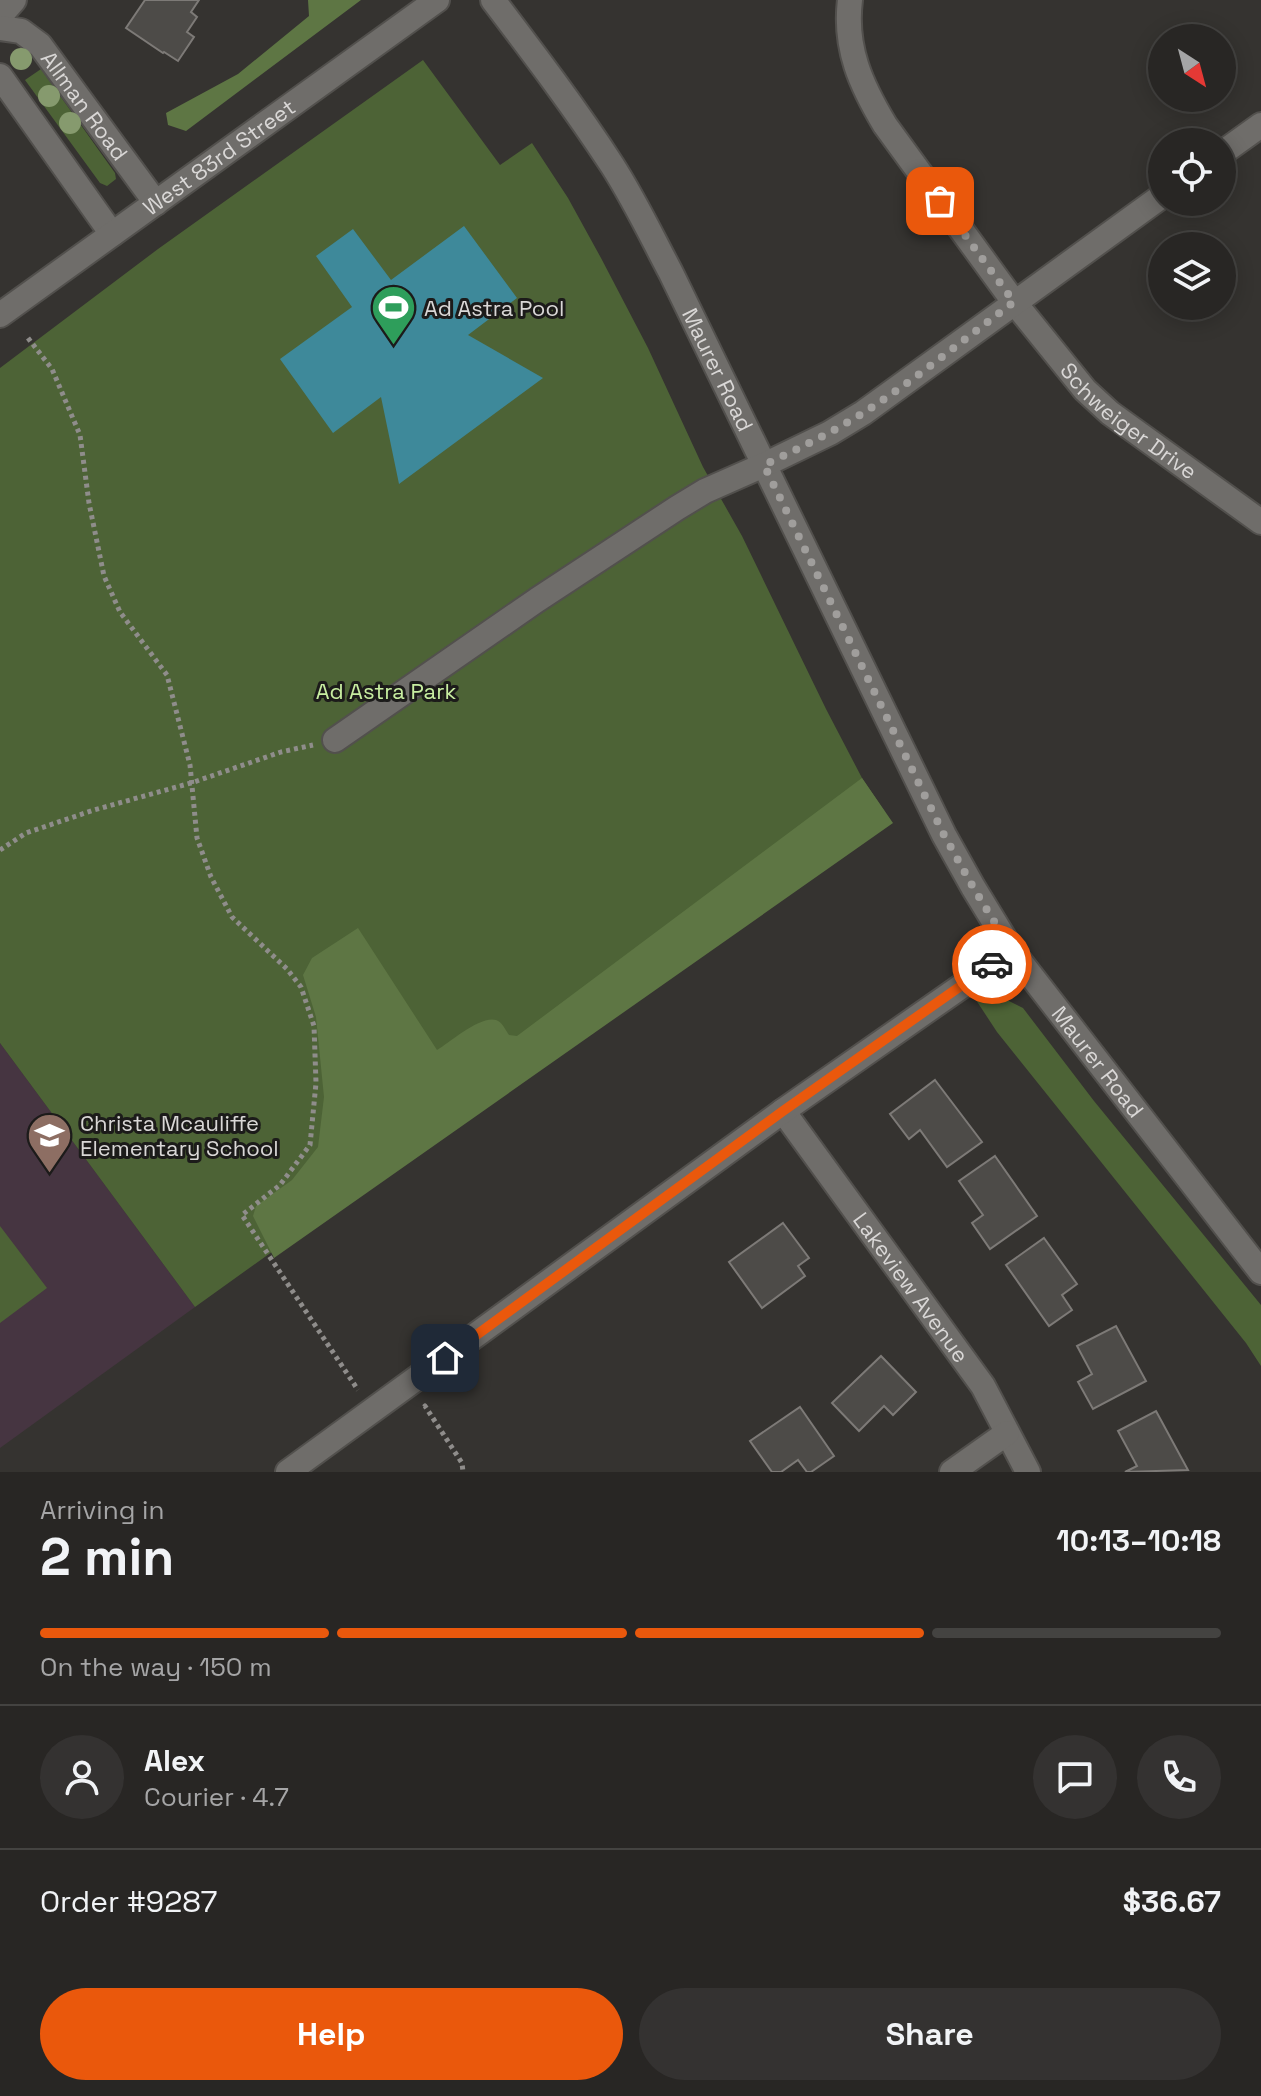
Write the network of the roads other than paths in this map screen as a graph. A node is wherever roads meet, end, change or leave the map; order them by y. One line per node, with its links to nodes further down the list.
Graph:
1 (14, 0): 5 (street)
2 (437, 0): 10 (street, West 83rd Street)
3 (493, 0): 15 (street, Maurer Road)
4 (850, 0): 13 (street, Schweiger Drive)
5 (0, 16)
6 (0, 28): 10 (street, Allman Road)
7 (0, 76): 12 (street)
8 (1261, 125): 9 (street)
9 (1236, 143)
10 (156, 203): 12 (street, West 83rd Street)
11 (1148, 206): 13 (street)
12 (112, 234): 14 (street, West 83rd Street)
13 (1014, 302): 15 (street); 16 (street, Schweiger Drive)
14 (0, 315)
15 (764, 465): 17 (street); 18 (street, Maurer Road)
16 (1261, 522)
17 (335, 740)
18 (1012, 951): 19 (street); 20 (street, Maurer Road)
19 (783, 1111): 21 (street, Lakeview Avenue); 22 (street)
20 (1261, 1272)
21 (1007, 1433): 23 (street); 24 (street, Lakeview Avenue)
22 (288, 1472)
23 (952, 1472)
24 (1028, 1472)

